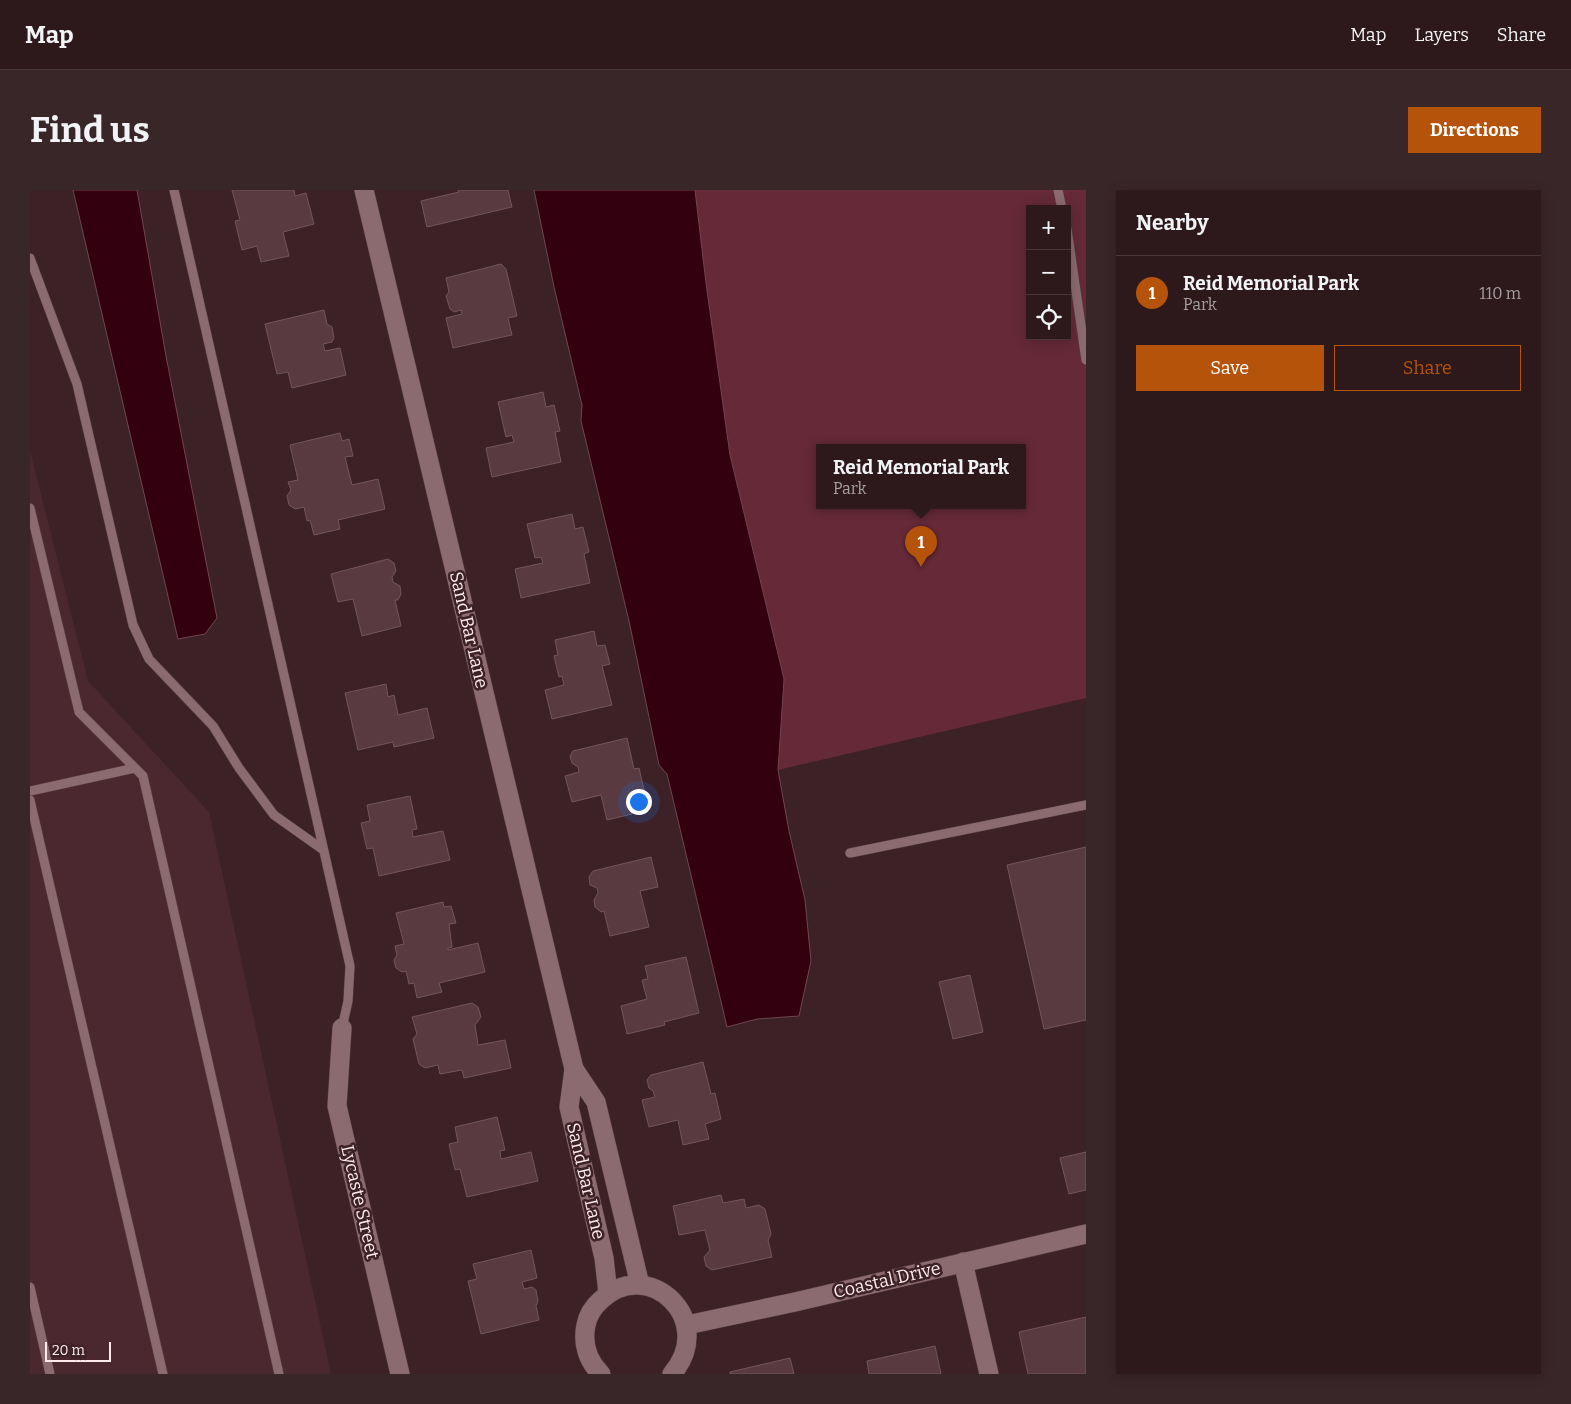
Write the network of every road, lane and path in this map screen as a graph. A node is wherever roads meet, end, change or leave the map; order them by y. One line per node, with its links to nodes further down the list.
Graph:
1 (174, 190): 13 (lane)
2 (364, 190): 16 (street, Sand Bar Lane)
3 (1058, 190): 4 (lane)
4 (1061, 205)
5 (1070, 250): 7 (lane)
6 (30, 258): 13 (lane)
7 (1086, 360)
8 (30, 508): 9 (lane)
9 (135, 768): 10 (lane); 25 (lane)
10 (30, 791)
11 (30, 800): 24 (lane)
12 (1086, 805): 14 (lane)
13 (322, 849): 15 (lane)
14 (850, 853)
15 (342, 1028): 26 (street, Lycaste Street)
16 (574, 1069): 19 (street, Sand Bar Lane); 21 (street, Sand Bar Lane)
17 (1086, 1234): 18 (street, Coastal Drive)
18 (963, 1262): 22 (street, Coastal Drive); 29 (street)
19 (640, 1285): 21 (street); 22 (street)
20 (30, 1287): 23 (lane)
21 (608, 1293): 27 (street)
22 (687, 1325): 28 (street)
23 (50, 1374)
24 (163, 1374)
25 (279, 1374)
26 (400, 1374)
27 (602, 1374)
28 (672, 1374)
29 (989, 1374)

